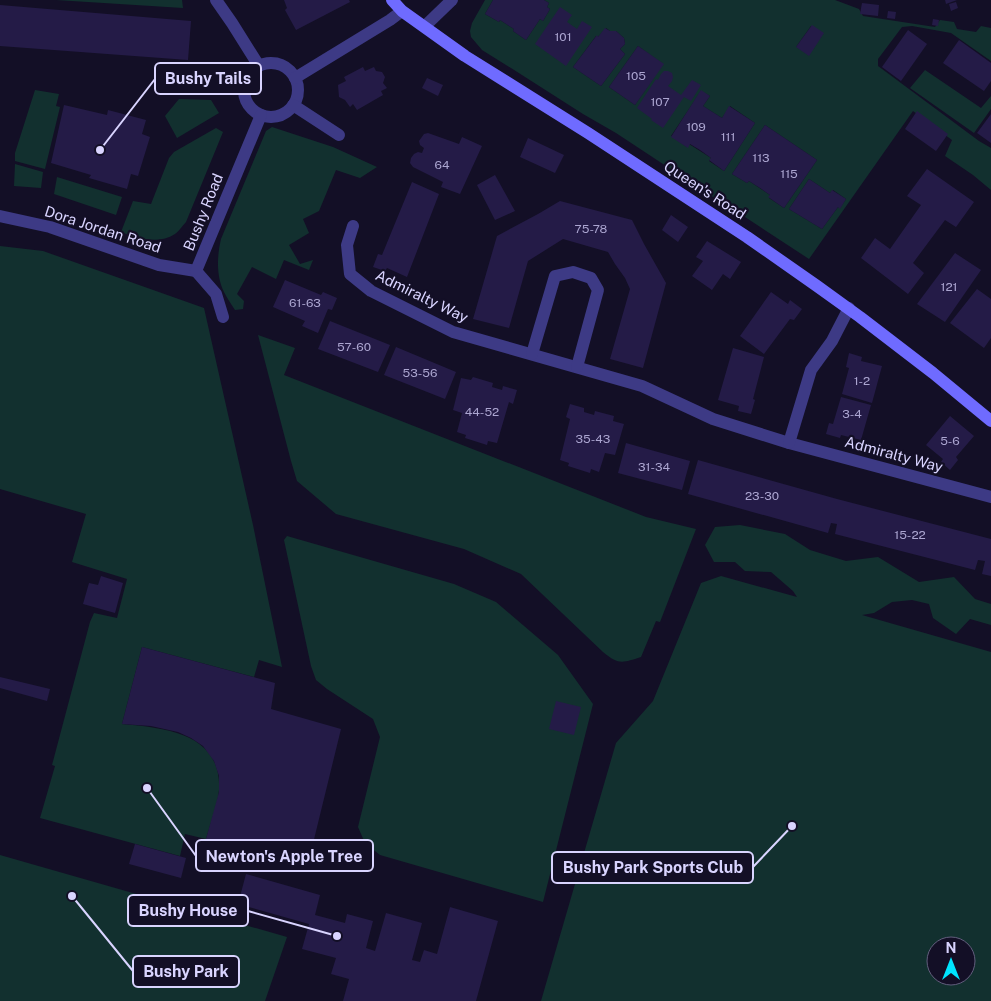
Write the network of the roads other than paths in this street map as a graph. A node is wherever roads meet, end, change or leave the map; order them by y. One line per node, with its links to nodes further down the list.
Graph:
1 (216, 0): 6 (street)
2 (392, 0): 4 (main road, Queen's Road)
3 (452, 0): 5 (street)
4 (402, 11): 5 (main road, Queen's Road); 7 (street)
5 (425, 26): 14 (main road, Queen's Road)
6 (259, 66): 7 (street); 9 (street)
7 (295, 78): 8 (street)
8 (293, 105): 9 (street); 10 (street)
9 (261, 115): 13 (street, Bushy Road)
10 (338, 135)
11 (0, 216): 13 (street, Dora Jordan Road)
12 (353, 226): 16 (street, Admiralty Way)
13 (196, 271): 15 (street, Bushy Road)
14 (849, 308): 18 (main road, Queen's Road); 19 (street)
15 (223, 317)
16 (532, 354): 17 (street, Admiralty Way); 17 (street)
17 (577, 366): 19 (street, Admiralty Way)
18 (991, 421)
19 (789, 443): 20 (street, Admiralty Way)
20 (991, 497)

